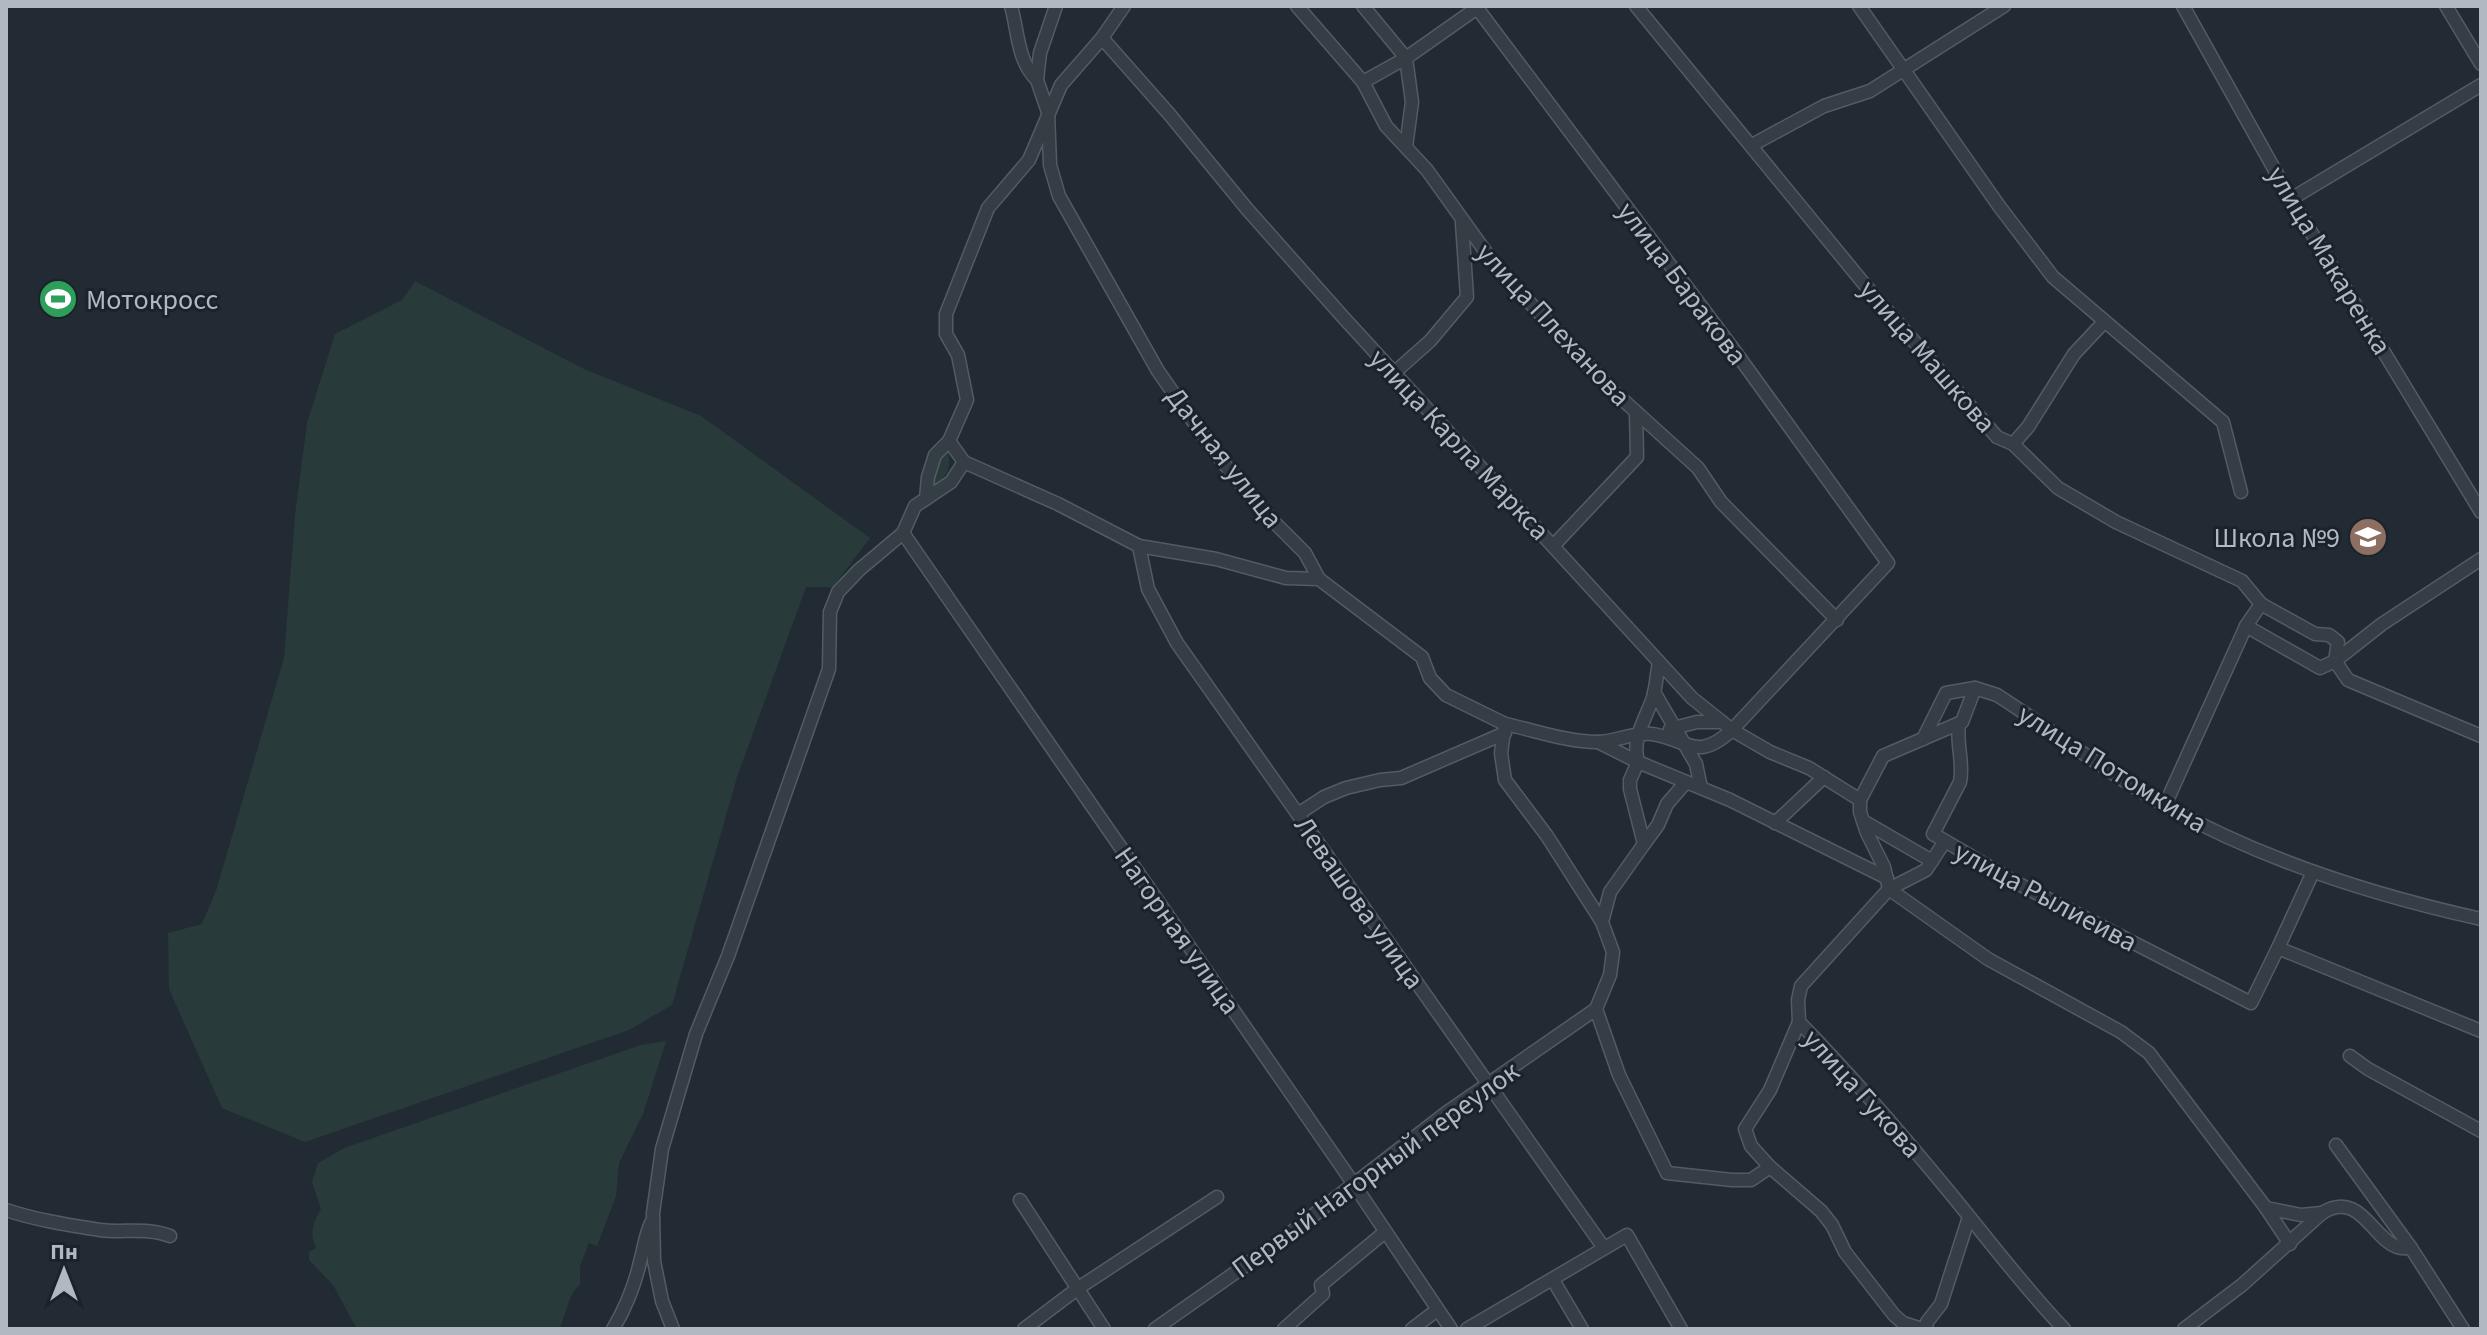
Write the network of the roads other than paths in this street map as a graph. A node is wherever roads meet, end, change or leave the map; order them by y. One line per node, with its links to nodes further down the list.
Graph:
1 (1011, 6): 16 (street)
2 (1056, 6): 16 (street)
3 (1297, 6): 17 (street, улица Плеханова)
4 (1363, 6): 13 (street)
5 (1636, 6): 20 (street, улица Машкова)
6 (1859, 6): 15 (street)
7 (2004, 6): 15 (street)
8 (2183, 6): 22 (street, улица Макаренка)
9 (2446, 6): 14 (street)
10 (1478, 7): 13 (street); 39 (street, улица Баракова)
11 (1124, 9): 12 (street)
12 (1102, 38): 19 (street); 25 (street, улица Карла Маркса)
13 (1406, 58): 17 (street); 21 (street)
14 (2481, 64)
15 (1904, 71): 20 (street); 24 (street)
16 (1037, 80): 19 (street)
17 (1363, 82): 21 (street, улица Плеханова)
18 (2481, 85): 22 (street)
19 (1048, 112): 27 (street); 37 (street, Дачная улица)
20 (1752, 145): 28 (street, улица Машкова)
21 (1406, 147): 23 (street, улица Плеханова)
22 (2291, 199): 32 (street, улица Макаренка)
23 (1462, 219): 25 (street); 26 (street, улица Плеханова)
24 (2104, 322): 28 (street); 30 (street)
25 (1395, 372): 34 (street, улица Карла Маркса)
26 (1636, 412): 34 (street); 39 (street, улица Плеханова)
27 (949, 441): 29 (street); 31 (street)
28 (2013, 444): 38 (street, улица Машкова)
29 (964, 462): 31 (street); 35 (street)
30 (2241, 492)
31 (926, 499): 33 (street)
32 (2481, 512)
33 (903, 533): 82 (street, Нагорная улица); 89 (street)
34 (1554, 545): 42 (street, улица Карла Маркса)
35 (1139, 546): 37 (street); 63 (street, Левашова улица)
36 (2481, 559): 41 (street)
37 (1319, 579): 48 (street, Дачная улица)
38 (2261, 604): 40 (street); 41 (street, улица Машкова)
39 (1837, 620): 46 (street)
40 (2246, 626): 41 (street); 62 (street)
41 (2335, 661): 51 (street, улица Машкова)
42 (1659, 662): 44 (street); 46 (street, улица Карла Маркса)
43 (1975, 688): 45 (street); 52 (street); 62 (street, улица Потомкина)
44 (1654, 692): 47 (street); 49 (street)
45 (1959, 724): 52 (street); 66 (street)
46 (1727, 726): 47 (street); 55 (street); 58 (street, улица Карла Маркса)
47 (1673, 727): 50 (street); 54 (street)
48 (1505, 729): 53 (street, Дачная улица); 63 (street); 72 (street)
49 (1638, 734): 50 (street, Дачная улица); 53 (street, Дачная улица); 56 (street)
50 (1655, 735): 54 (street, Дачная улица)
51 (2481, 736)
52 (1923, 739): 61 (street)
53 (1598, 742): 56 (street)
54 (1684, 746): 55 (street, Дачная улица); 57 (street)
55 (1708, 747): 57 (street)
56 (1638, 762): 59 (street); 67 (street)
57 (1696, 764): 59 (street); 60 (street)
58 (1824, 777): 61 (street, улица Карла Маркса); 65 (street)
59 (1683, 781): 60 (street); 67 (street)
60 (1701, 788): 65 (street)
61 (1860, 800): 64 (street)
62 (2165, 805): 69 (street, улица Потомкина)
63 (1298, 814): 78 (street, Левашова улица)
64 (1863, 821): 68 (street); 70 (street)
65 (1775, 823): 70 (street)
66 (1945, 841): 68 (street, улица Рылиеива); 73 (street, улица Рылиеива)
67 (1644, 844): 72 (street)
68 (1932, 861): 70 (street, улица Рылиеива)
69 (2313, 872): 71 (street, улица Потомкина); 73 (street)
70 (1888, 884): 75 (street, улица Гукова); 85 (street)
71 (2481, 919)
72 (1602, 922): 74 (street)
73 (2278, 948): 76 (street)
74 (1596, 1009): 78 (street, Первый Нагорный переулок); 81 (street)
75 (1799, 1022): 81 (street); 88 (street, улица Гукова)
76 (2481, 1031)
77 (2350, 1056): 79 (street)
78 (1488, 1084): 82 (street, Первый Нагорный переулок); 93 (street, Левашова улица)
79 (2481, 1131)
80 (2336, 1145): 94 (street)
81 (1770, 1167): 109 (street)
82 (1353, 1183): 90 (street, Нагорная улица); 102 (street, Первый Нагорный переулок)
83 (1217, 1197): 96 (street)
84 (1020, 1200): 96 (street)
85 (2266, 1208): 87 (street); 92 (street)
86 (6, 1210): 91 (street)
87 (2322, 1213): 92 (street); 94 (street)
88 (1969, 1217): 109 (street); 110 (street, улица Гукова)
89 (654, 1218): 98 (street); 99 (street)
90 (1385, 1232): 97 (street, Нагорная улица); 103 (street)
91 (170, 1236)
92 (2290, 1244): 111 (street)
93 (1604, 1248): 95 (street); 108 (street)
94 (2411, 1248): 112 (street)
95 (1553, 1280): 106 (street); 107 (street)
96 (1077, 1289): 100 (street); 101 (street)
97 (1437, 1310): 104 (street); 105 (street, Нагорная улица)
98 (613, 1329)
99 (673, 1329)
100 (1024, 1329)
101 (1104, 1329)
102 (1155, 1329)
103 (1284, 1329)
104 (1412, 1329)
105 (1451, 1329)
106 (1467, 1329)
107 (1582, 1329)
108 (1681, 1329)
109 (1924, 1329)
110 (2064, 1329)
111 (2184, 1329)
112 (2463, 1329)

